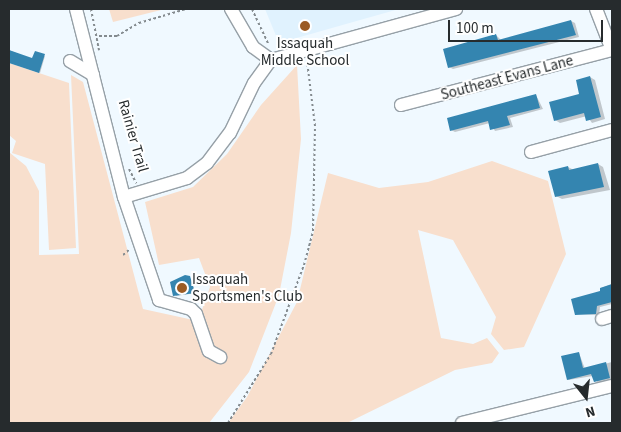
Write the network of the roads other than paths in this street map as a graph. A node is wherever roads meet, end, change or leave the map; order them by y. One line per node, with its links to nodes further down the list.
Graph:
1 (76, 9): 9 (street)
2 (231, 9): 7 (street)
3 (456, 9): 5 (street)
4 (596, 9): 6 (street)
5 (423, 13): 7 (street)
6 (612, 50): 10 (street, Southeast Evans Lane)
7 (271, 60): 13 (street)
8 (70, 61): 9 (street)
9 (92, 75): 13 (street)
10 (401, 105)
11 (612, 130): 12 (street)
12 (531, 152)
13 (124, 197): 14 (street)
14 (220, 357)
15 (612, 386): 16 (street)
16 (462, 423)

